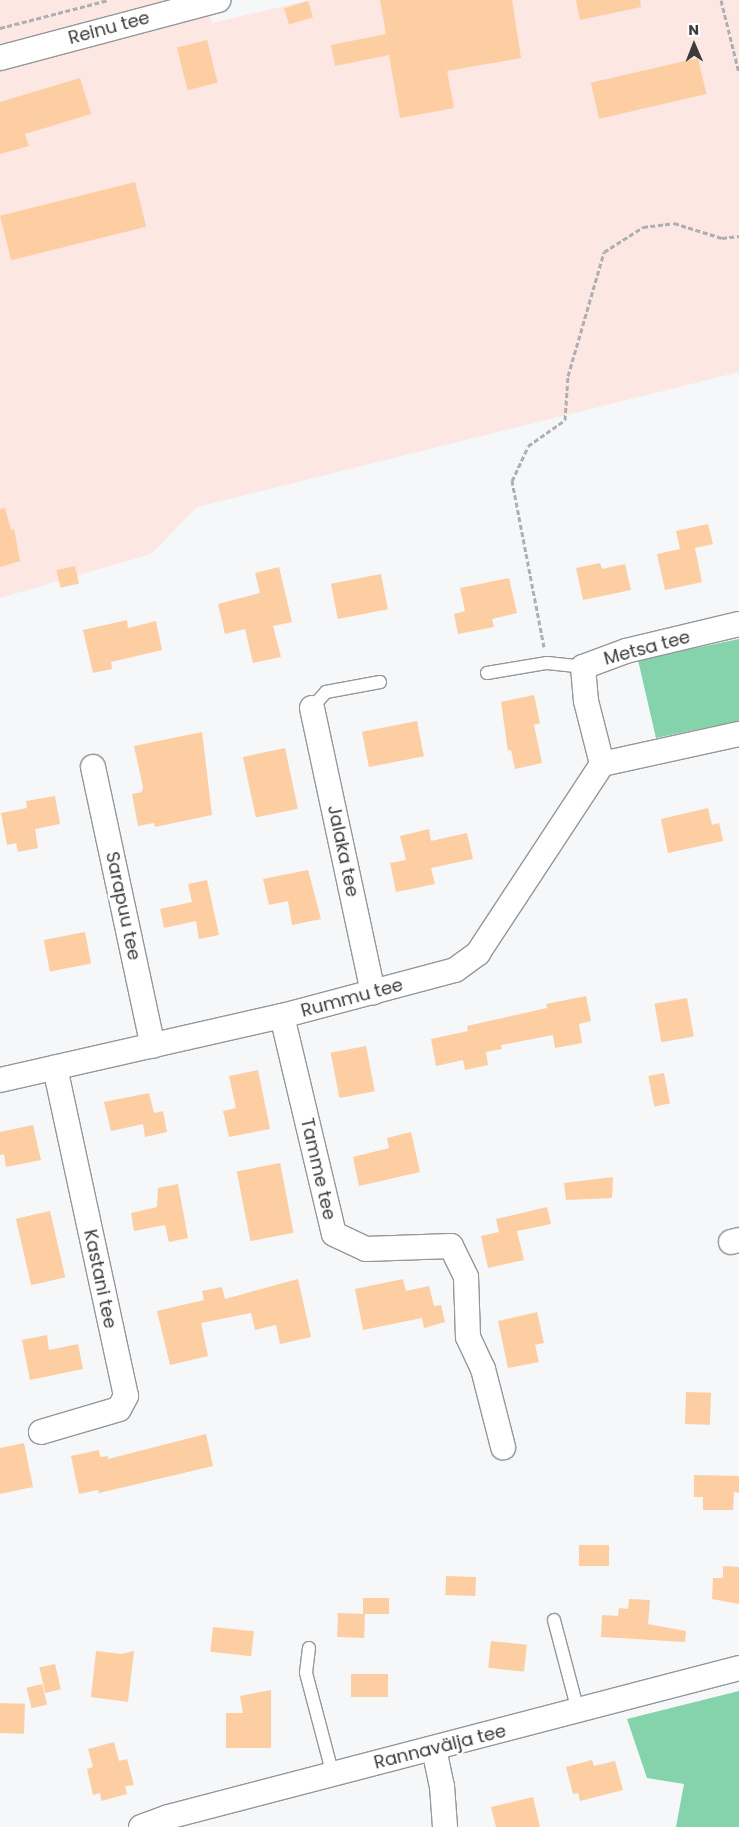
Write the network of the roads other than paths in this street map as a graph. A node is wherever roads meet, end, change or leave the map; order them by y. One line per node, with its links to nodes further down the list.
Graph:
1 (218, 0): 2 (street, Reinu tee)
2 (0, 58)
3 (739, 624): 4 (street, Metsa tee)
4 (583, 667): 5 (lane); 9 (street, Metsa tee)
5 (487, 673)
6 (380, 682): 7 (lane)
7 (312, 708): 11 (street, Jalaka tee)
8 (739, 734): 9 (street)
9 (602, 764): 11 (street, Rummu tee)
10 (92, 767): 13 (street, Sarapuu tee)
11 (373, 993): 12 (street, Rummu tee)
12 (282, 1016): 13 (street, Rummu tee); 17 (street, Tamme tee)
13 (153, 1046): 14 (street, Rummu tee)
14 (55, 1068): 15 (street, Rummu tee); 16 (street, Kastani tee)
15 (0, 1080)
16 (41, 1432)
17 (503, 1448)
18 (554, 1620): 21 (lane)
19 (309, 1648): 23 (lane)
20 (739, 1668): 21 (street, Rannavälja tee)
21 (578, 1711): 22 (street, Rannavälja tee)
22 (434, 1749): 23 (street, Rannavälja tee); 25 (street)
23 (332, 1775): 24 (street, Rannavälja tee)
24 (141, 1827)
25 (445, 1827)

